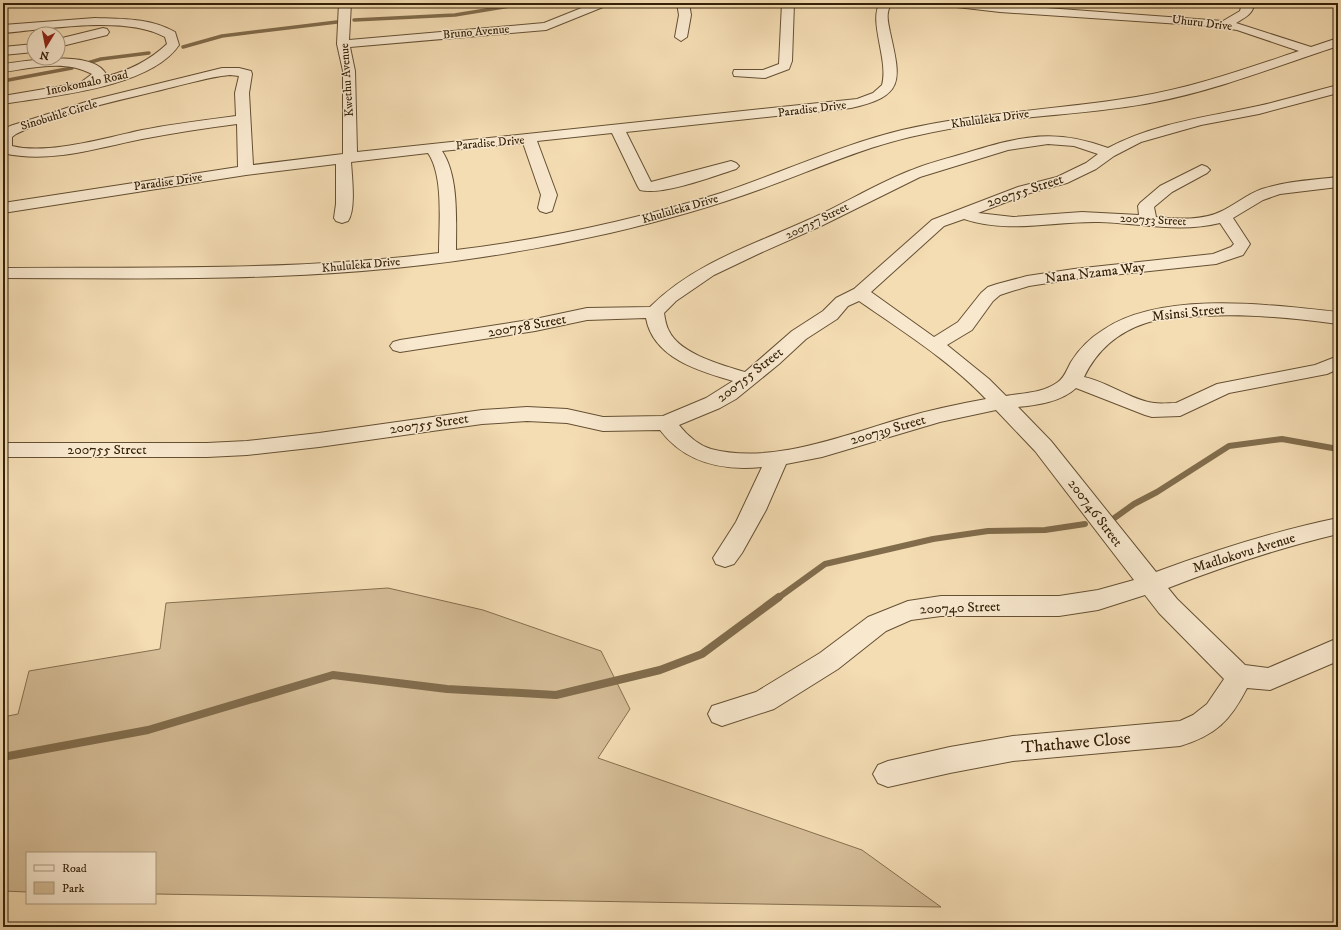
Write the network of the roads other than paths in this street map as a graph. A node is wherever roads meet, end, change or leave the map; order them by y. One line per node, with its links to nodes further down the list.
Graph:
1 (346, 3): 14 (street, Kwethu Avenue)
2 (604, 3): 14 (street, Bruno Avenue)
3 (683, 3): 11 (street)
4 (788, 3): 19 (street)
5 (886, 3): 24 (street, Paradise Drive)
6 (948, 3): 9 (street, Uhuru Drive)
7 (1248, 3): 9 (street)
8 (134, 23): 10 (street, Intokomalo Road); 12 (street); 20 (street, Intokomalo Road)
9 (1226, 24): 16 (street, Uhuru Drive)
10 (3, 28)
11 (681, 37)
12 (66, 41)
13 (1338, 42): 16 (street, Khululeka Drive)
14 (343, 44): 28 (street, Kwethu Avenue)
15 (26, 49): 17 (street)
16 (1310, 50): 39 (street, Khululeka Drive)
17 (3, 51)
18 (3, 68): 20 (street)
19 (740, 73)
20 (85, 85): 22 (street, Intokomalo Road)
21 (1338, 90): 27 (street, 200755 Street)
22 (3, 100)
23 (243, 119): 23 (street, Sinobuhle Circle); 30 (street)
24 (618, 130): 25 (street, Paradise Drive); 29 (street)
25 (530, 139): 26 (street, Paradise Drive); 34 (street)
26 (432, 148): 28 (street, Paradise Drive); 39 (street)
27 (1108, 153): 35 (street, 200755 Street); 43 (street, 200757 Street)
28 (347, 158): 30 (street, Paradise Drive); 37 (street, Kwethu Avenue)
29 (731, 166)
30 (246, 170): 33 (street, Paradise Drive)
31 (1202, 170): 38 (street)
32 (1338, 182): 36 (street, 200753 Street)
33 (3, 208)
34 (546, 208)
35 (962, 213): 38 (street, 200753 Street); 41 (street, 200755 Street)
36 (1224, 217): 38 (street, 200753 Street); 46 (street, Nana Nzama Way)
37 (342, 218)
38 (1149, 220)
39 (448, 257): 40 (street, Khululeka Drive)
40 (3, 273)
41 (860, 293): 46 (street, 200746 Street); 49 (street, 200755 Street)
42 (1338, 301): 44 (street)
43 (655, 312): 47 (street, 200758 Street); 49 (street)
44 (1338, 314)
45 (1338, 318): 50 (street, Msinsi Street)
46 (934, 345): 51 (street, 200746 Street)
47 (400, 346)
48 (1338, 362): 50 (street)
49 (747, 379): 52 (street, 200755 Street)
50 (1073, 381): 51 (street)
51 (999, 403): 54 (street, 200739 Street); 57 (street, 200746 Street)
52 (666, 423): 53 (street, 200755 Street); 54 (street, 200739 Street)
53 (3, 450)
54 (777, 459): 56 (street)
55 (1338, 526): 57 (street, Madlokovu Avenue)
56 (725, 558)
57 (1151, 584): 59 (street, 200746 Street); 60 (street, 200740 Street)
58 (1338, 649): 59 (street)
59 (1239, 676): 61 (street, Thathawe Close)
60 (722, 714)
61 (888, 774)

